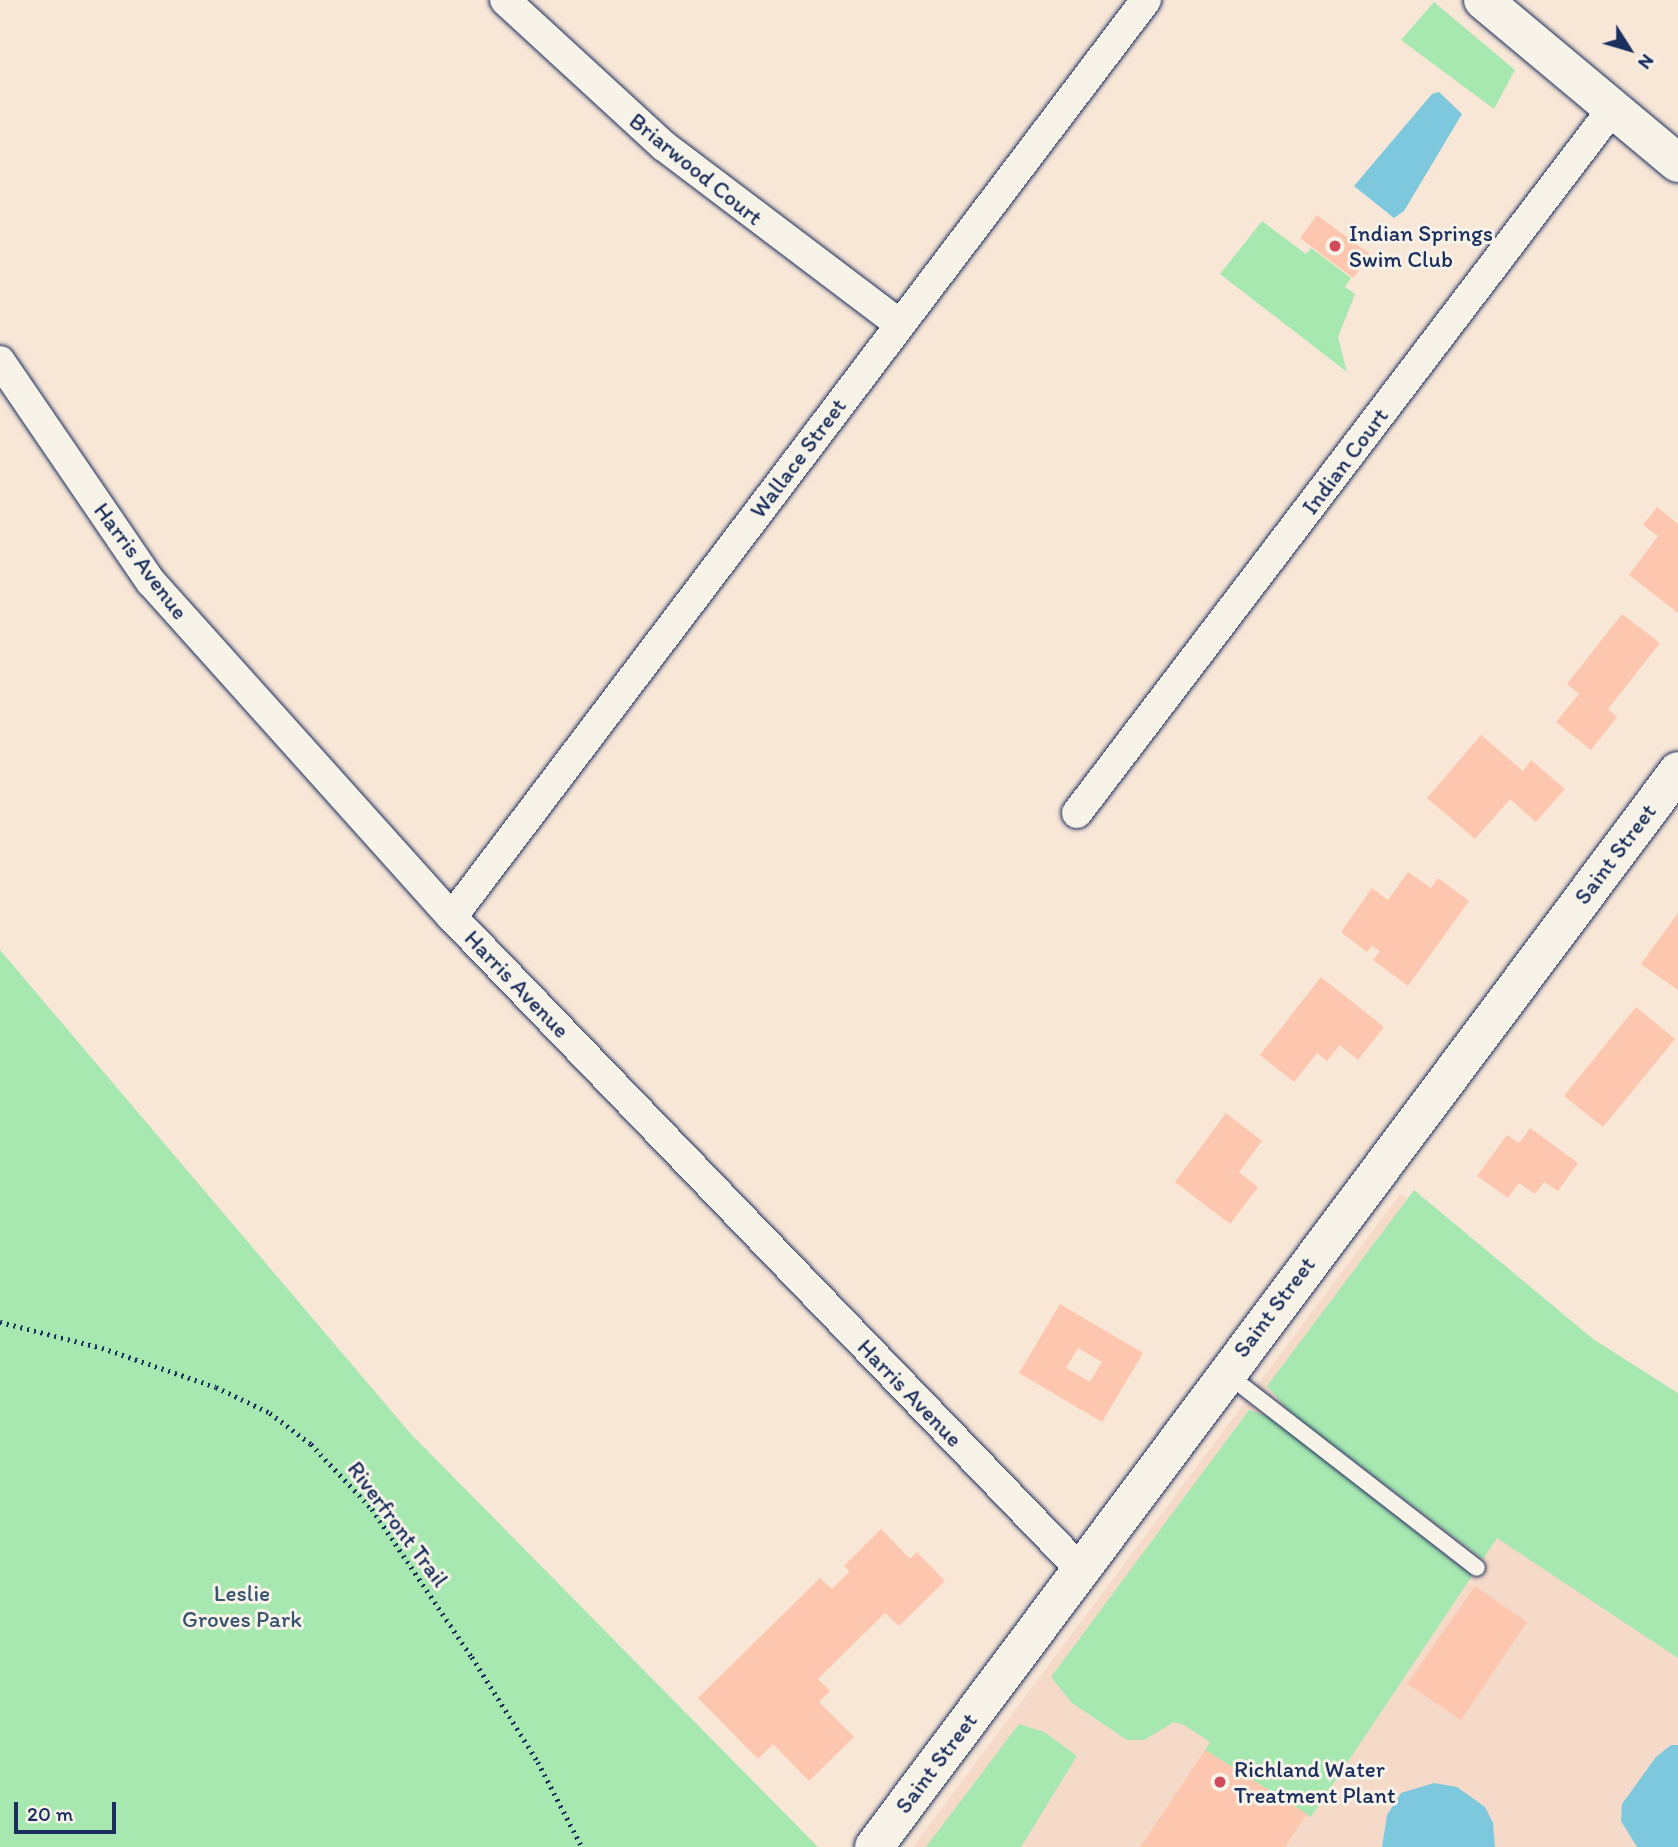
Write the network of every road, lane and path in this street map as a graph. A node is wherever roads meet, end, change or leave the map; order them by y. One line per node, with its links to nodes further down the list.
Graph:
1 (505, 0): 6 (street, Briarwood Court)
2 (1146, 0): 6 (street, Wallace Street)
3 (1483, 0): 4 (street)
4 (1613, 108): 5 (street); 9 (street, Indian Court)
5 (1678, 163)
6 (899, 324): 10 (street, Wallace Street)
7 (0, 361): 10 (street, Harris Avenue)
8 (1678, 771): 12 (street, Saint Street)
9 (1077, 813)
10 (452, 917): 14 (street, Harris Avenue)
11 (0, 1322): 15 (path, Riverfront Trail)
12 (1225, 1372): 13 (lane); 14 (street, Saint Street)
13 (1477, 1568)
14 (1080, 1569): 16 (street, Saint Street)
15 (582, 1847)
16 (874, 1847)

